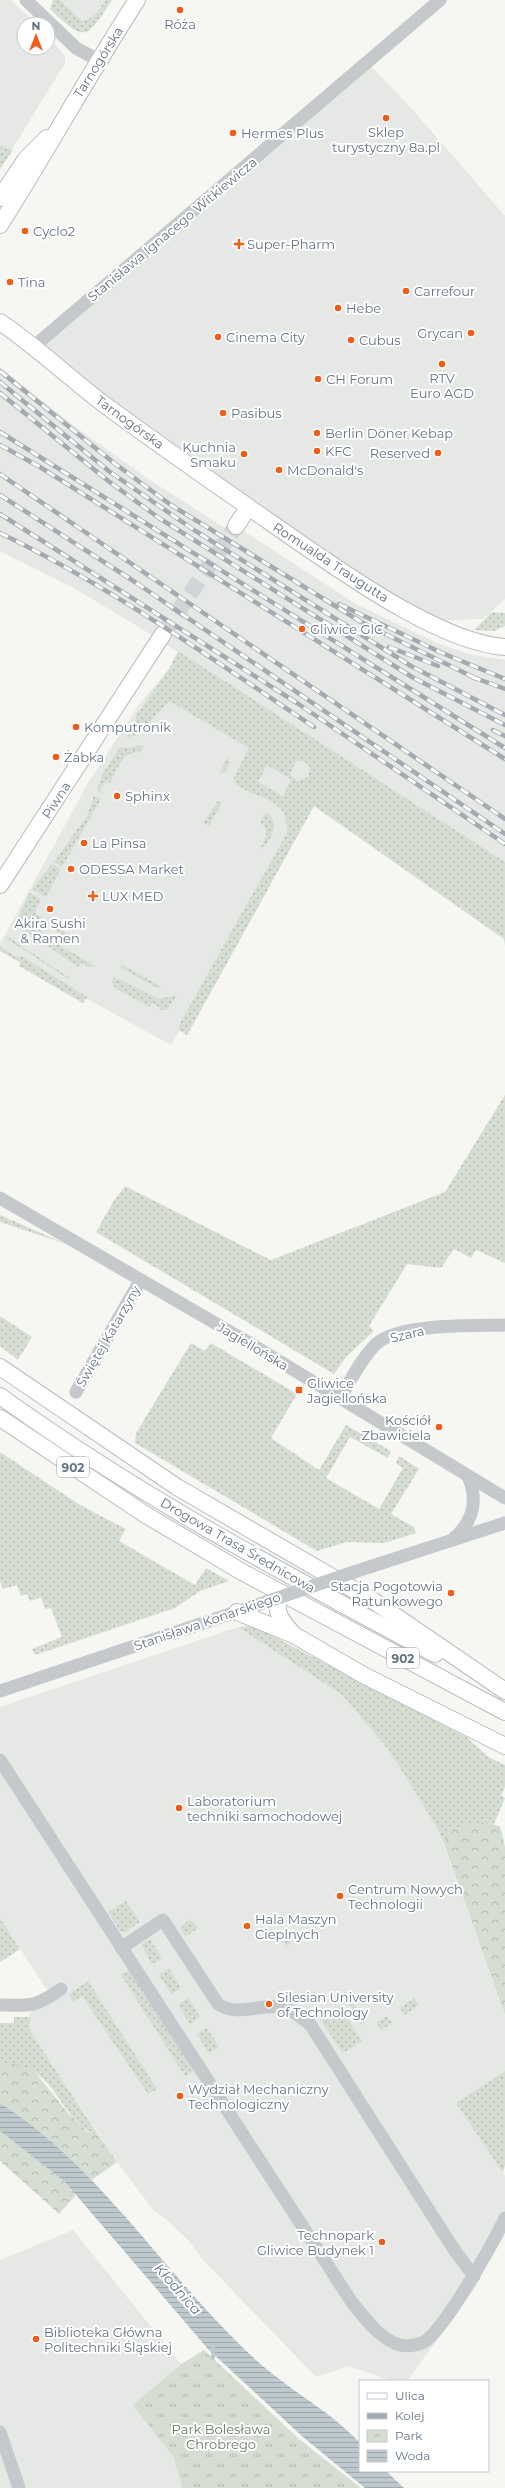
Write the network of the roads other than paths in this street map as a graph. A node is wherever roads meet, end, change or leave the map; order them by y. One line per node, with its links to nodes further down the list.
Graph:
1 (26, 0): 4 (street)
2 (136, 0): 4 (main road, Tarnogórska)
3 (440, 0): 11 (street, Stanisława Ignacego Witkiewicza)
4 (98, 60): 5 (main road, Tarnogórska)
5 (60, 124): 6 (main road, Tarnogórska); 7 (main road, Tarnogórska)
6 (0, 198)
7 (0, 226)
8 (0, 310): 10 (main road, Tarnogórska)
9 (0, 322): 10 (main road, Tarnogórska)
10 (15, 332): 11 (main road, Tarnogórska)
11 (32, 348): 12 (main road, Tarnogórska)
12 (248, 508): 13 (main road); 15 (main road, Romualda Traugutta)
13 (236, 526)
14 (163, 634): 16 (main road, Piwna)
15 (505, 647)
16 (0, 885)
17 (0, 1198): 18 (street, Jagiellońska)
18 (140, 1281): 21 (street, Świętej Katarzyny); 23 (street, Jagiellońska)
19 (505, 1326): 23 (street, Szara)
20 (0, 1367): 33 (main road)
21 (76, 1392)
22 (0, 1396): 33 (main road, Drogowa Trasa Średnicowa / 902)
23 (340, 1398): 25 (street, Jagiellońska)
24 (0, 1418): 34 (main road, Drogowa Trasa Średnicowa / 902)
25 (468, 1476): 26 (street, Jagiellońska); 28 (street)
26 (505, 1498)
27 (505, 1523): 28 (street, Stanisława Konarskiego)
28 (450, 1541): 29 (street, Stanisława Konarskiego, bridge)
29 (273, 1600): 30 (street, Stanisława Konarskiego); 31 (main road)
30 (237, 1612): 31 (main road); 32 (street, Stanisława Konarskiego)
31 (294, 1635): 35 (main road)
32 (0, 1691)
33 (505, 1691)
34 (505, 1712)
35 (505, 1746)
36 (0, 1760): 37 (street)
37 (121, 1948): 41 (street); 41 (street)
38 (61, 1989): 39 (street)
39 (0, 2005)
40 (505, 2218): 41 (street)
41 (474, 2276)
42 (0, 2432): 43 (street)
43 (19, 2488)

